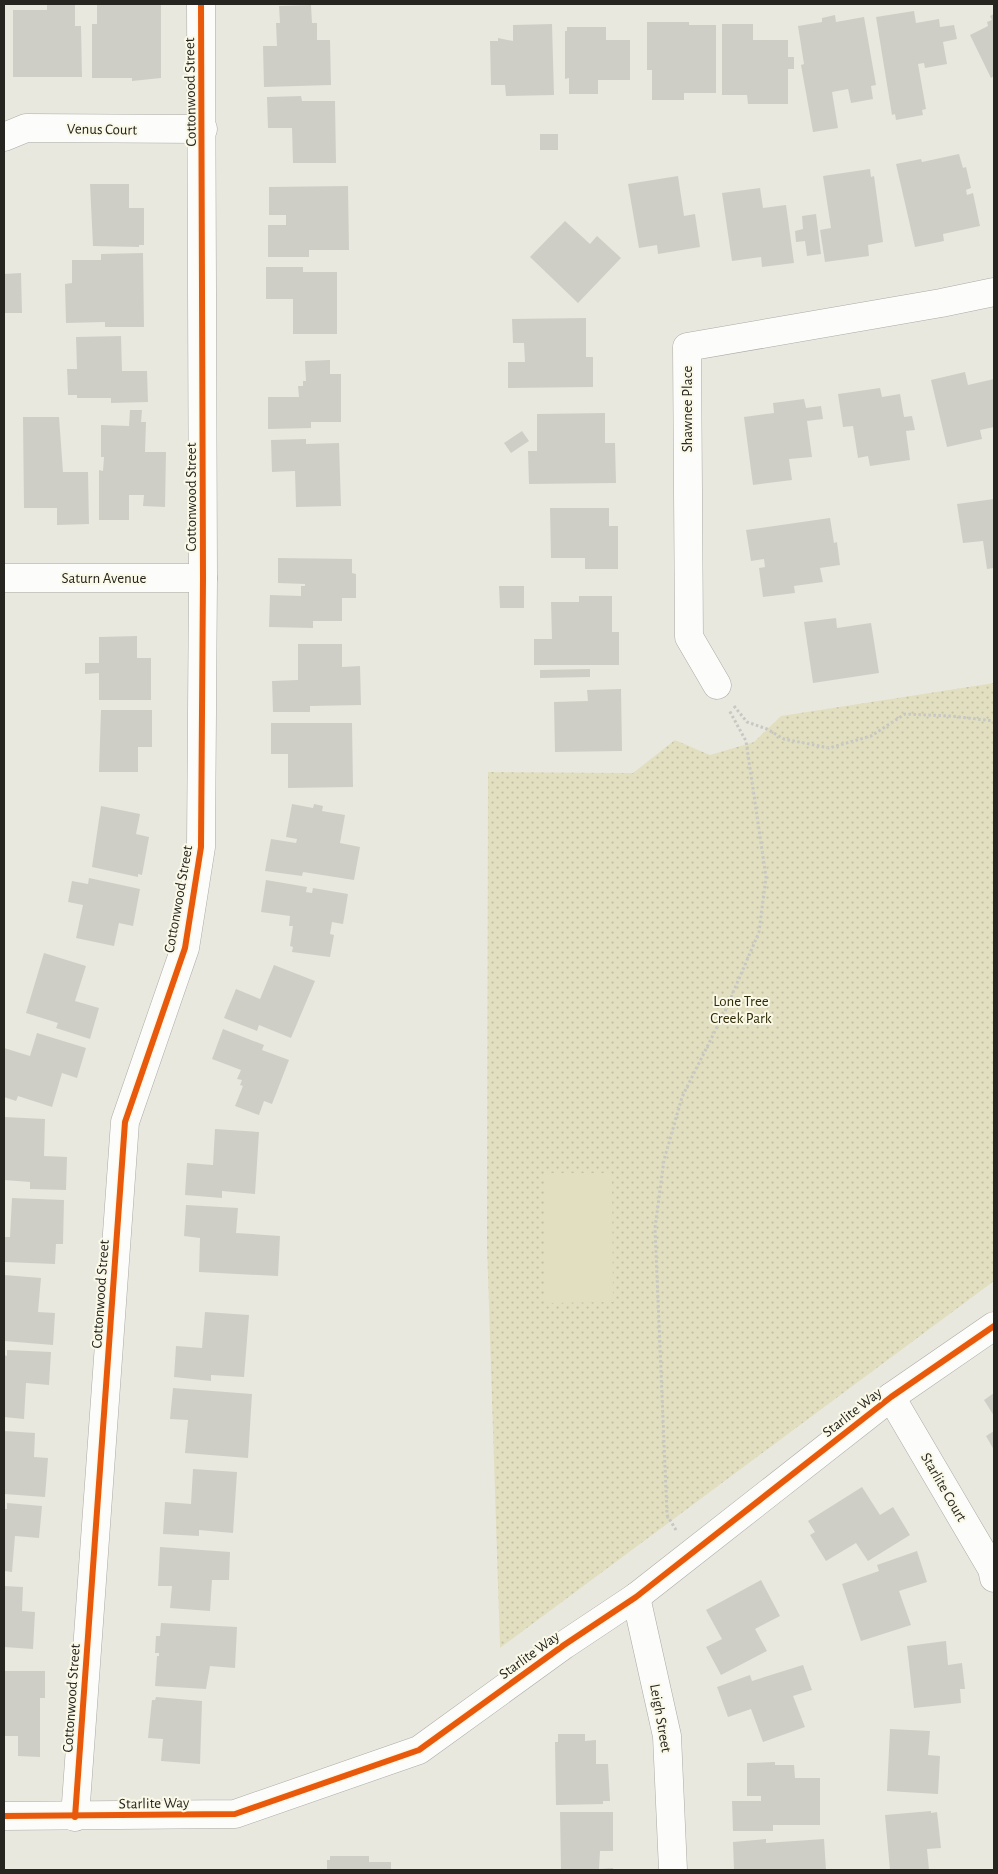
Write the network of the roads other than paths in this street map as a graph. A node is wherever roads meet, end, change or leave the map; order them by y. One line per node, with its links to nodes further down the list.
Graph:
1 (201, 4): 2 (street, Cottonwood Street)
2 (203, 130): 3 (street, Venus Court); 6 (street, Cottonwood Street)
3 (4, 137)
4 (994, 292): 7 (street, Shawnee Place)
5 (4, 578): 6 (street, Saturn Avenue)
6 (203, 578): 13 (street, Cottonwood Street)
7 (717, 685)
8 (994, 1326): 9 (street, Starlite Way)
9 (891, 1397): 10 (street, Starlite Court); 11 (street, Starlite Way)
10 (994, 1578)
11 (636, 1597): 13 (street, Starlite Way); 14 (street, Leigh Street)
12 (4, 1816): 13 (street, Starlite Way)
13 (75, 1817)
14 (673, 1870)

